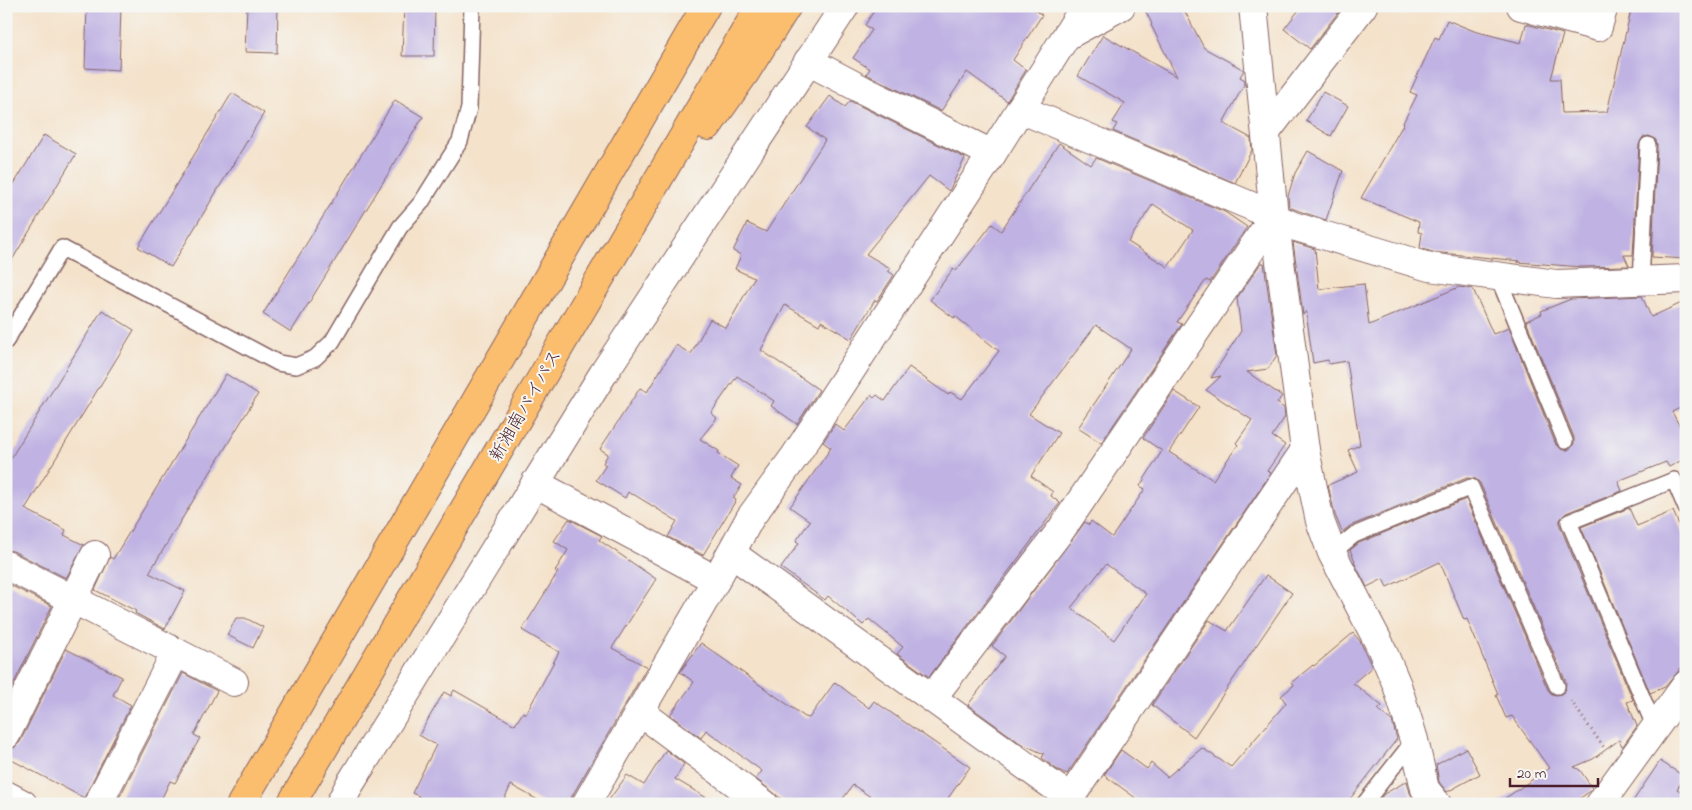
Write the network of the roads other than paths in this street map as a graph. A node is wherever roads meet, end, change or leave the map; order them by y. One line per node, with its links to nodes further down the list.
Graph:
1 (472, 6): 25 (lane)
2 (694, 6): 15 (highway)
3 (706, 6): 15 (highway)
4 (760, 6): 24 (highway, 新湘南バイパス)
5 (787, 6): 24 (highway)
6 (845, 6): 14 (street)
7 (1085, 6): 13 (street)
8 (1121, 6): 13 (street)
9 (1252, 6): 17 (street)
10 (1363, 6): 17 (street)
11 (1521, 6): 12 (street)
12 (1604, 6)
13 (1067, 36): 16 (street)
14 (808, 61): 19 (street); 28 (street)
15 (647, 107): 48 (highway)
16 (1020, 110): 19 (street); 20 (street)
17 (1266, 132): 20 (street)
18 (1648, 145): 23 (lane)
19 (992, 154): 30 (street)
20 (1274, 216): 21 (street); 27 (street); 40 (street)
21 (1498, 277): 23 (street); 26 (lane)
22 (1686, 279): 23 (street)
23 (1641, 281)
24 (592, 292): 49 (highway, 新湘南バイパス)
25 (6, 341)
26 (1565, 441)
27 (1305, 450): 31 (street); 40 (street)
28 (536, 483): 34 (street); 50 (street)
29 (1686, 508): 42 (lane)
30 (731, 553): 34 (street); 40 (street)
31 (1332, 553): 39 (lane); 44 (street)
32 (95, 555): 35 (street)
33 (6, 565): 35 (street)
34 (716, 580): 41 (street)
35 (73, 599): 36 (street); 43 (street)
36 (176, 652): 37 (street); 47 (street)
37 (234, 682)
38 (1686, 685): 42 (street)
39 (1557, 686)
40 (932, 698)
41 (639, 711): 51 (street); 52 (street)
42 (1655, 728): 55 (street)
43 (6, 735)
44 (1414, 740): 53 (lane); 54 (street)
45 (6, 795): 46 (street)
46 (23, 804)
47 (98, 804)
48 (241, 804)
49 (291, 804)
50 (340, 804)
51 (586, 804)
52 (764, 804)
53 (1364, 804)
54 (1437, 804)
55 (1600, 804)

